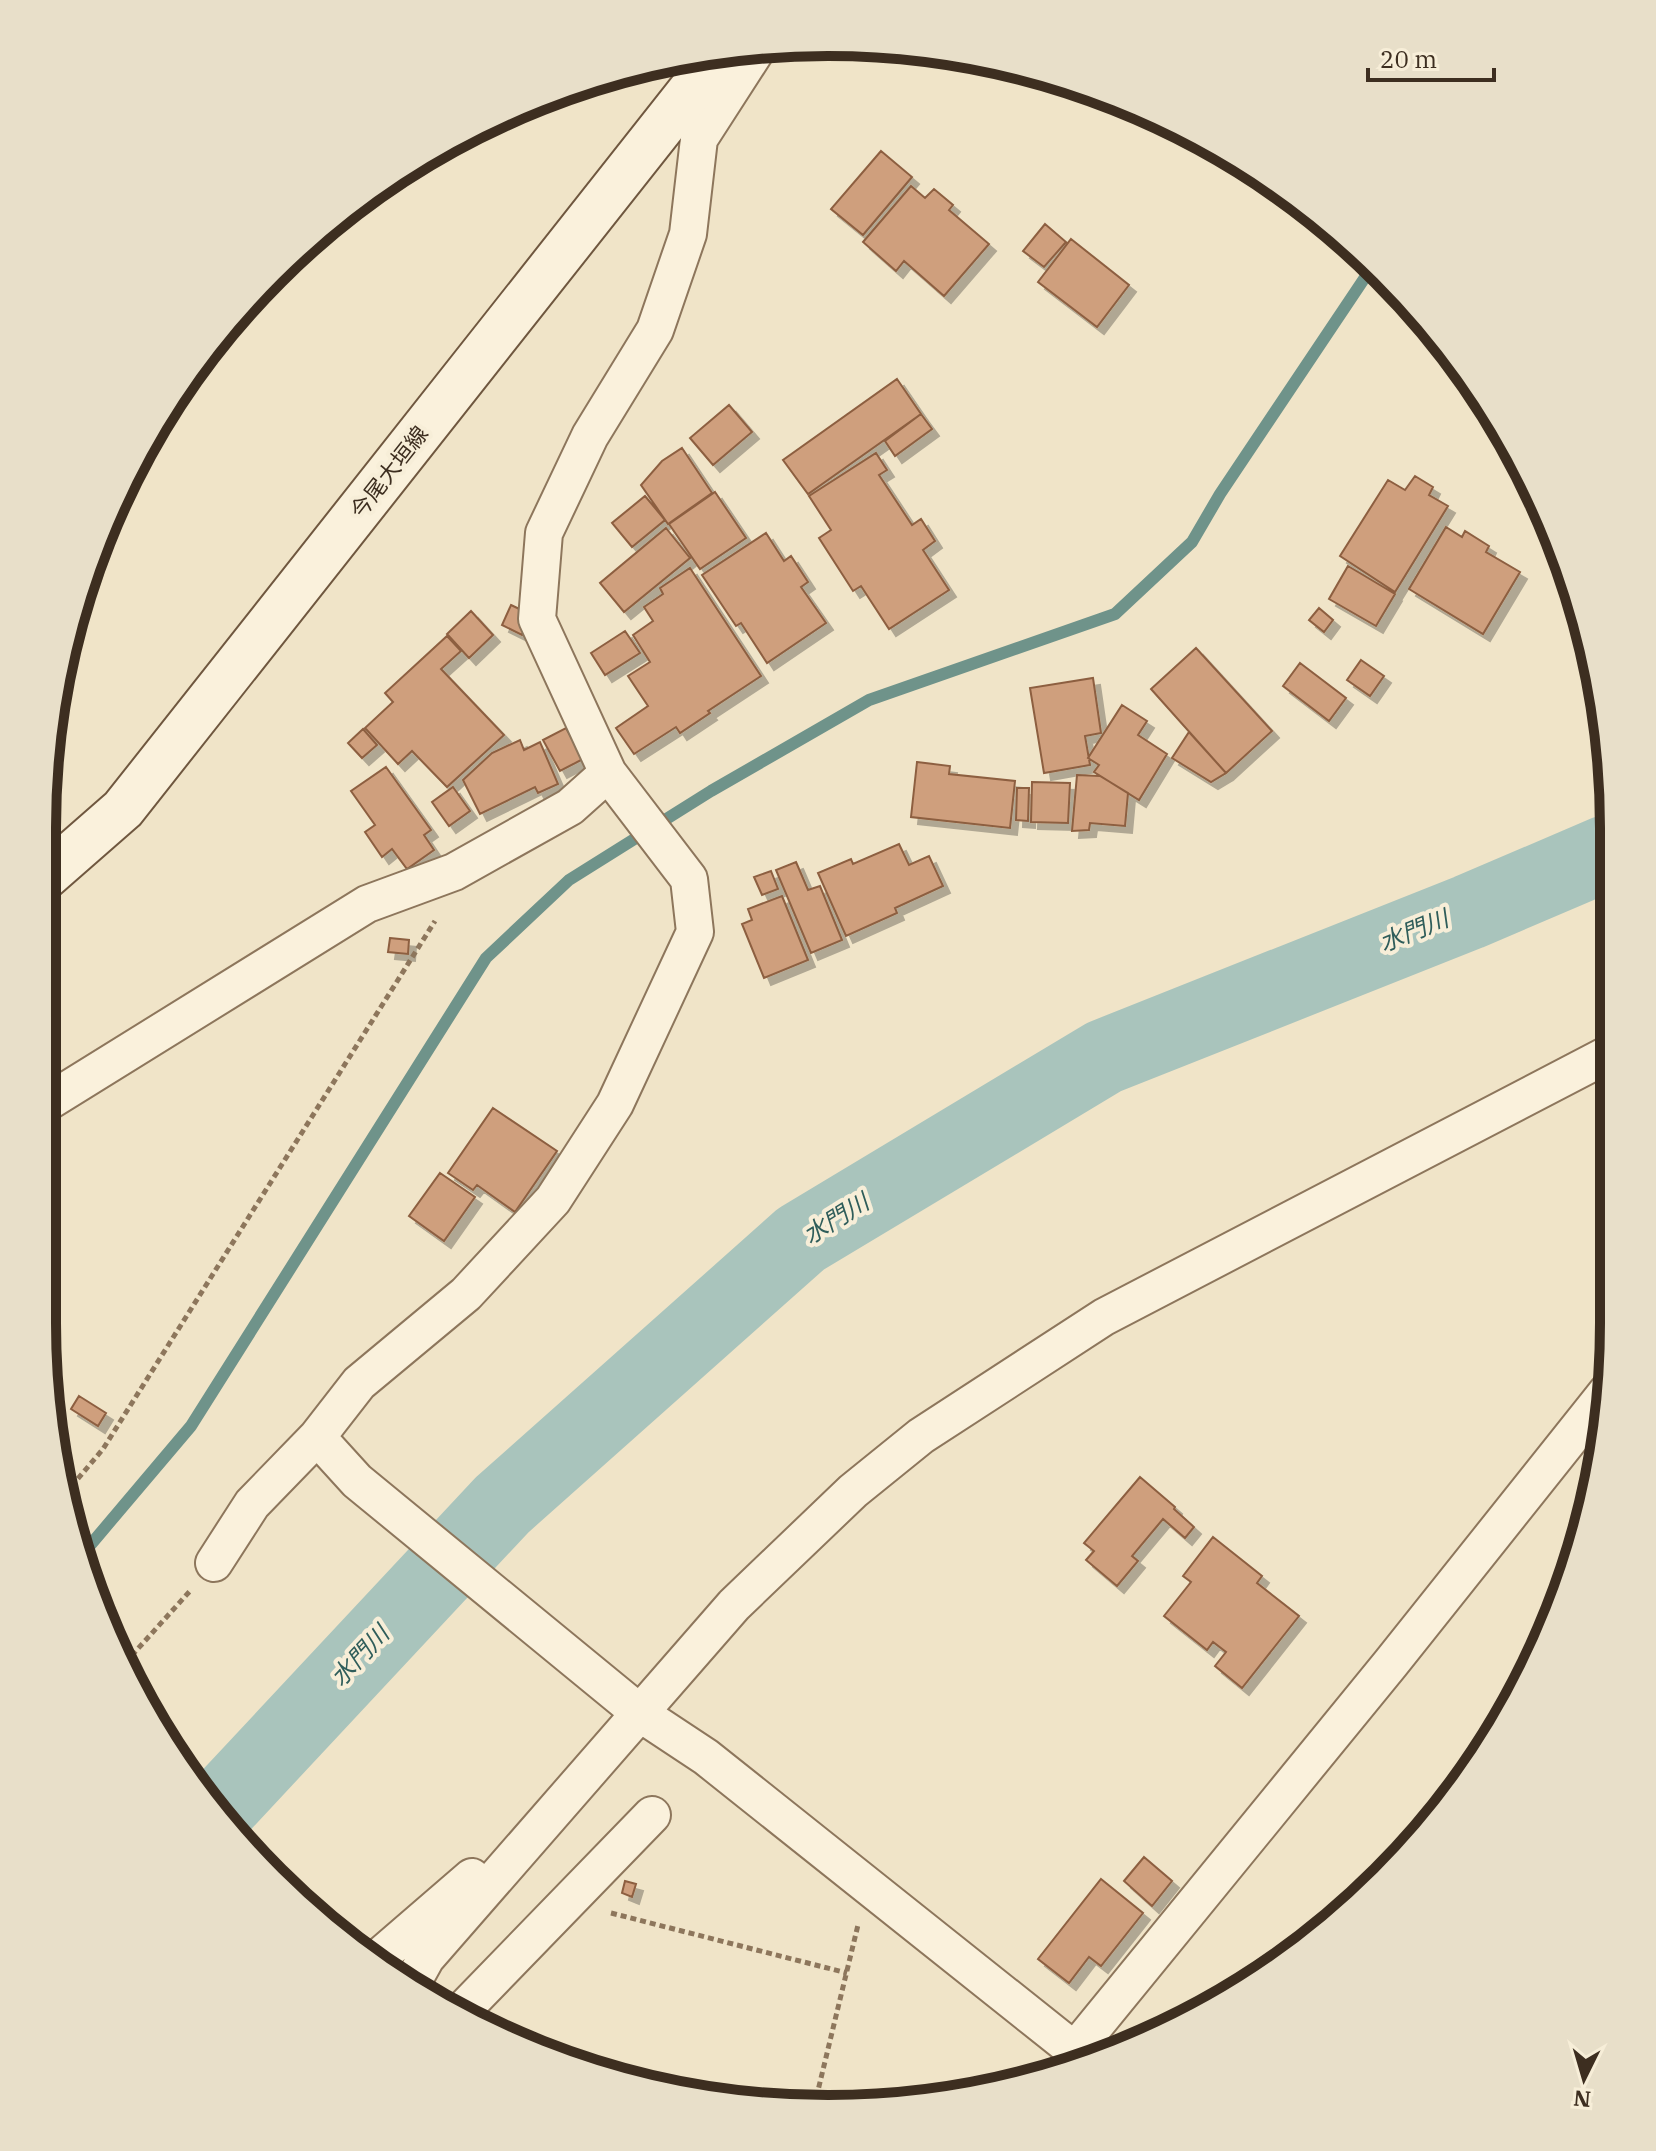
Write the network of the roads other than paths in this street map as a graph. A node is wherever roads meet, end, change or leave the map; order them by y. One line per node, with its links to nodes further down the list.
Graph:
1 (749, 61): 3 (street)
2 (710, 66): 4 (main road, 今尾大垣線)
3 (616, 783): 6 (street); 8 (street)
4 (56, 868)
5 (1600, 1059): 10 (street)
6 (56, 1097)
7 (1595, 1408): 16 (street)
8 (317, 1437): 9 (street); 10 (street)
9 (214, 1563)
10 (641, 1714): 12 (street); 17 (street)
11 (652, 1815): 15 (street)
12 (513, 1860): 13 (street); 14 (street)
13 (383, 1954)
14 (416, 1976)
15 (468, 2005)
16 (1087, 2050)
17 (1078, 2053)

